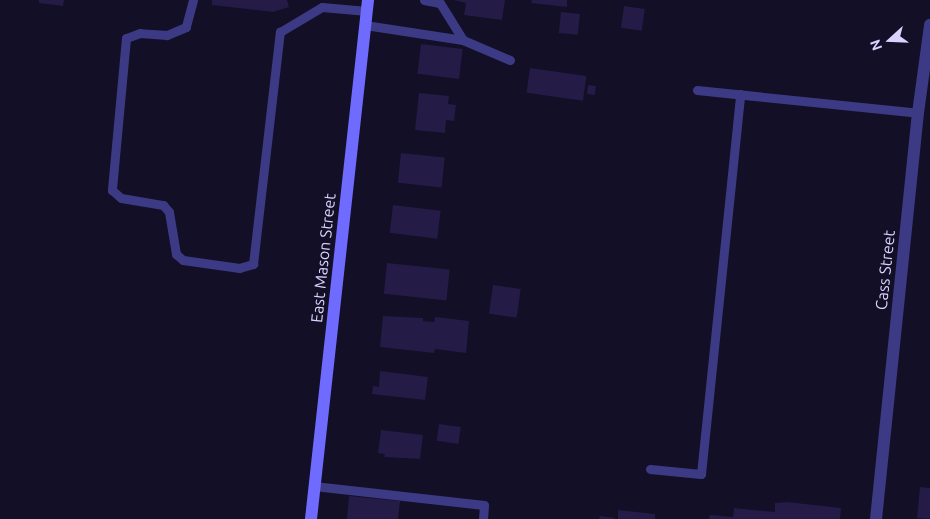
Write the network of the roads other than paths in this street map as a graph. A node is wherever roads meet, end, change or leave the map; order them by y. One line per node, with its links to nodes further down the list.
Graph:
1 (193, 0): 3 (lane)
2 (424, 0): 6 (lane)
3 (368, 6): 4 (main road, East Mason Street)
4 (365, 25): 6 (lane); 12 (main road, East Mason Street)
5 (930, 25): 10 (street, Cass Street)
6 (463, 40): 7 (lane)
7 (510, 60)
8 (697, 90): 9 (lane)
9 (740, 94): 10 (lane); 11 (lane)
10 (918, 113): 15 (street, Cass Street)
11 (650, 469)
12 (314, 486): 13 (main road, East Mason Street); 14 (lane)
13 (311, 519)
14 (483, 519)
15 (876, 519)

